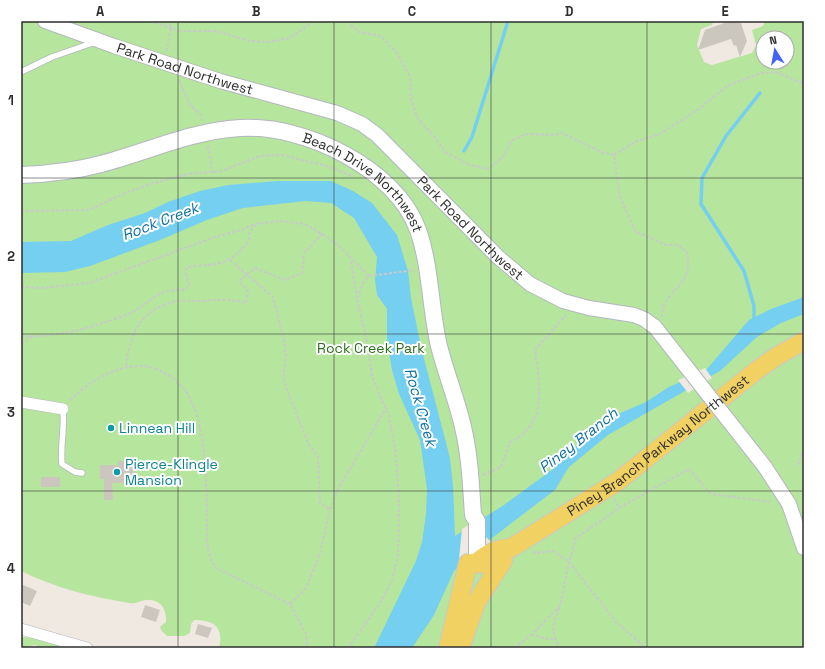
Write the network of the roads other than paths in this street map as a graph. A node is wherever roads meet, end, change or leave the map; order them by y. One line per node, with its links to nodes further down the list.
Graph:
1 (45, 21): 2 (street, Park Road Northwest)
2 (99, 41): 3 (lane); 9 (street, Park Road Northwest, bridge)
3 (21, 72)
4 (21, 175): 11 (main road, Beach Drive Northwest)
5 (804, 341): 10 (main road, Piney Branch Parkway Northwest)
6 (21, 402): 7 (street)
7 (63, 409): 8 (lane)
8 (82, 473)
9 (804, 548)
10 (512, 550): 11 (main road, Piney Branch Parkway Northwest); 15 (main road)
11 (472, 560): 14 (main road, Beach Drive Northwest); 15 (main road, Beach Drive Northwest)
12 (21, 629): 13 (street)
13 (86, 648)
14 (448, 648)
15 (459, 648)

